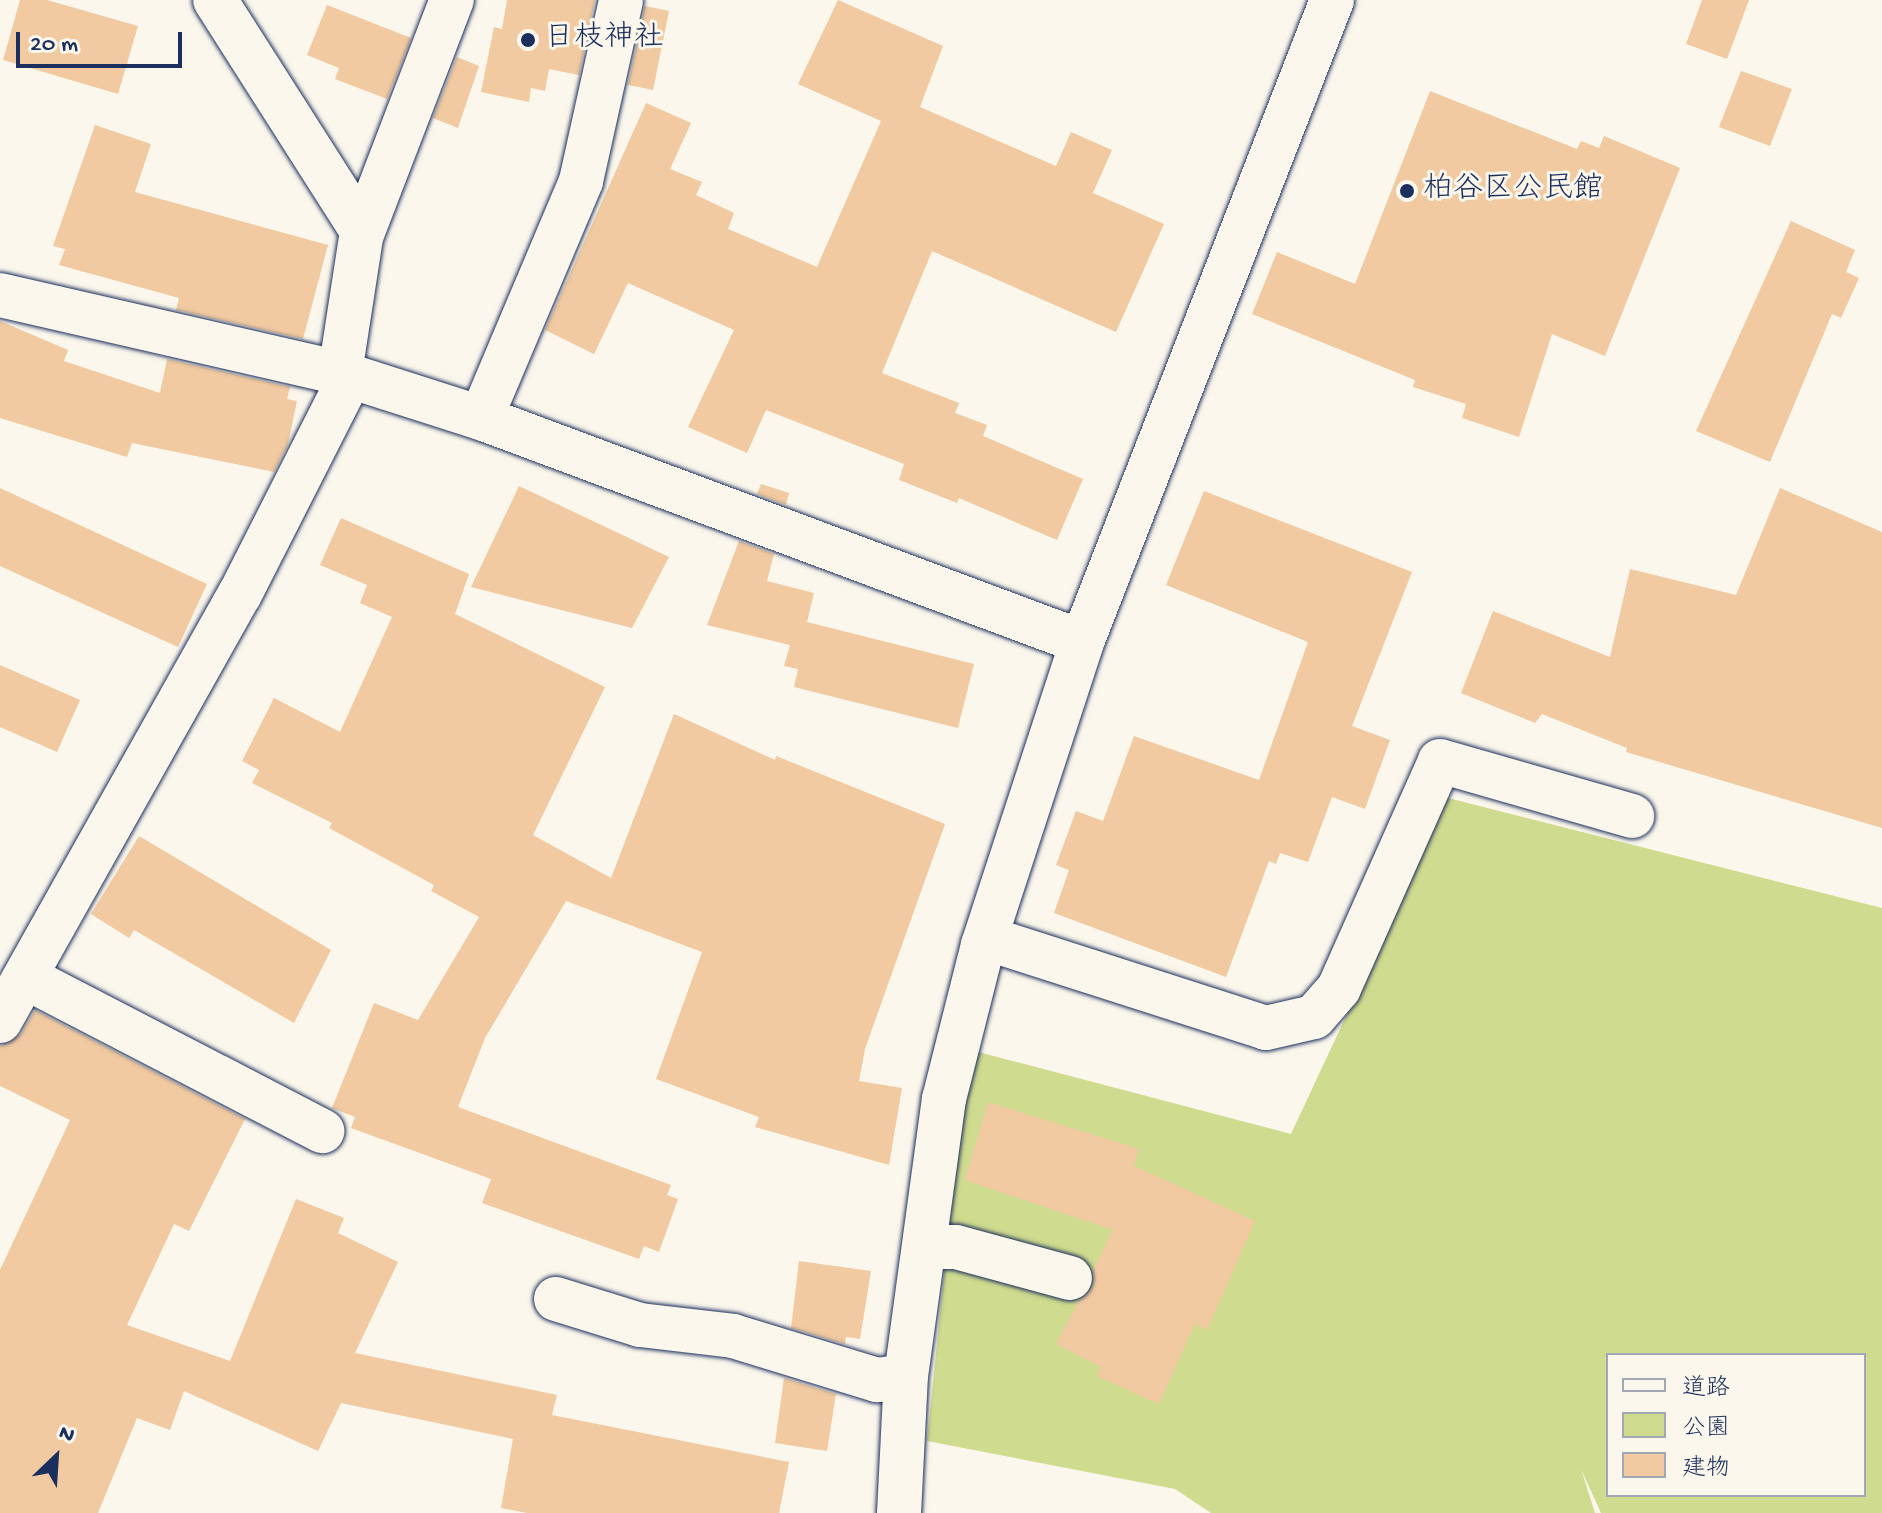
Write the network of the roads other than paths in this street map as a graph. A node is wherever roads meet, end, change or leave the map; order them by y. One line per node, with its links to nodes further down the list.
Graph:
1 (215, 0): 5 (street)
2 (452, 0): 5 (street)
3 (621, 0): 8 (street)
4 (1332, 0): 9 (street)
5 (362, 234): 7 (street)
6 (0, 295): 7 (street)
7 (345, 375): 8 (street); 12 (street)
8 (481, 418): 9 (street)
9 (1082, 642): 11 (street)
10 (1632, 816): 11 (street)
11 (986, 938): 15 (street)
12 (25, 977): 13 (street); 14 (street)
13 (0, 1021)
14 (322, 1131)
15 (924, 1247): 16 (street); 18 (street)
16 (1070, 1278)
17 (556, 1299): 18 (street)
18 (906, 1376): 19 (street)
19 (899, 1513)

